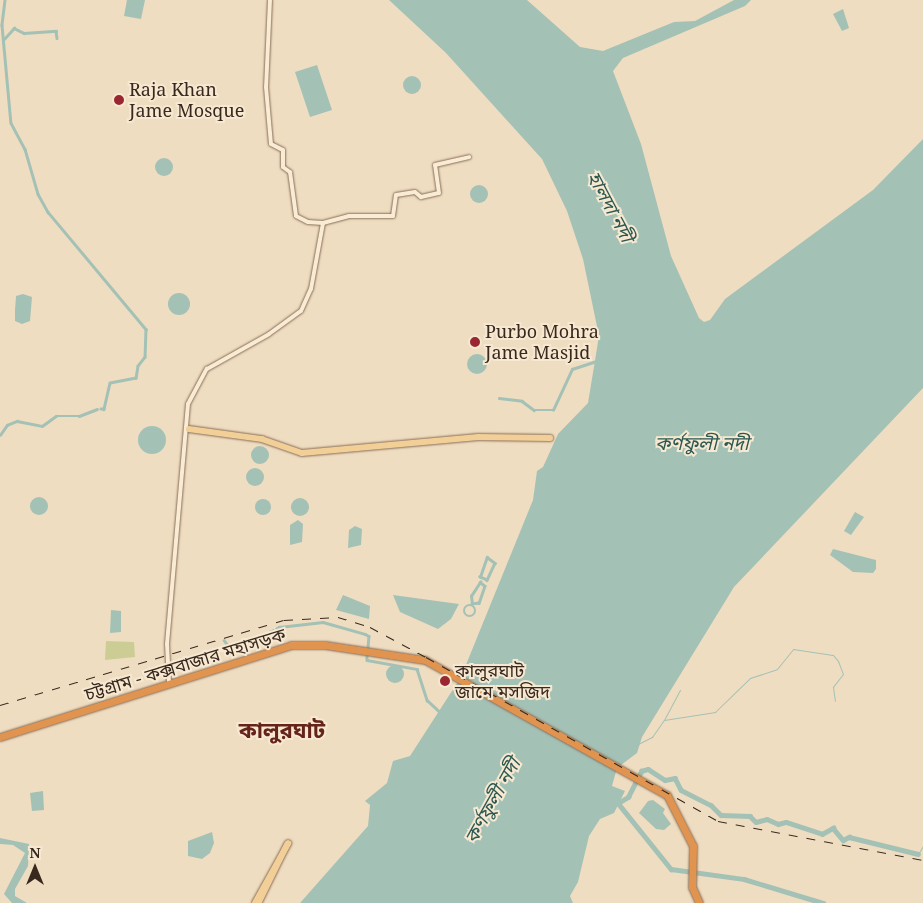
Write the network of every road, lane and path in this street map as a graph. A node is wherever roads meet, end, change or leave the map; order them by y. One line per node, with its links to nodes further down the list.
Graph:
1 (270, 0): 3 (street)
2 (469, 157): 3 (street)
3 (323, 223): 4 (street)
4 (189, 429): 5 (main road); 6 (street)
5 (550, 438)
6 (168, 680): 7 (highway, চট্টগ্রাম - কক্সবাজার মহাসড়ক); 10 (highway, চট্টগ্রাম - কক্সবাজার মহাসড়ক)
7 (0, 735)
8 (255, 903): 9 (main road)
9 (258, 903)
10 (698, 903)

